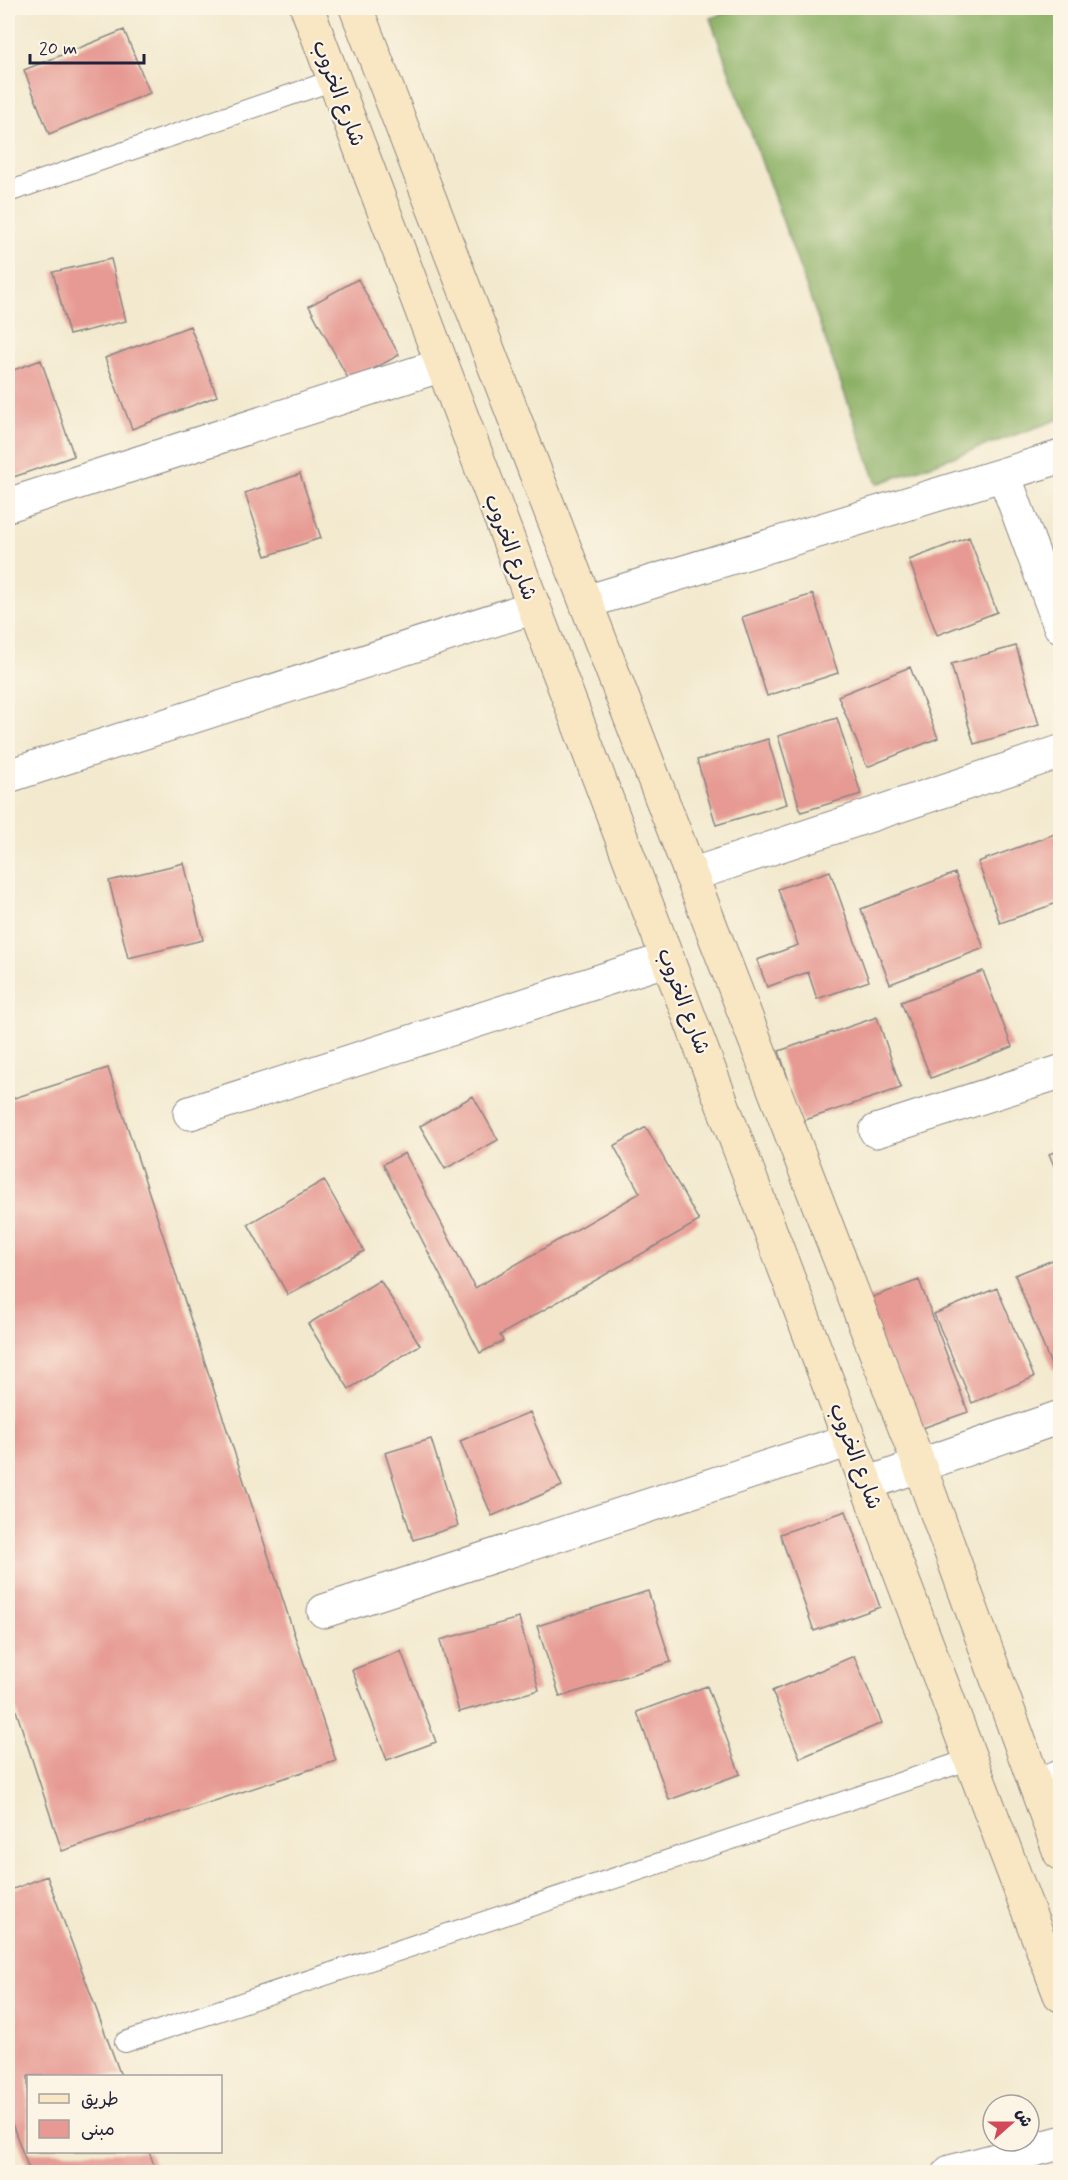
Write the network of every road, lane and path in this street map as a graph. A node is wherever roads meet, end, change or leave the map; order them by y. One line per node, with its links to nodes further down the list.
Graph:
1 (306, 8): 3 (main road, شارع الخروب)
2 (356, 8): 9 (main road)
3 (334, 80): 4 (lane); 5 (main road, شارع الخروب)
4 (8, 192)
5 (442, 365): 8 (street); 10 (main road, شارع الخروب)
6 (1060, 457): 7 (street)
7 (1004, 475): 9 (street); 11 (street)
8 (8, 505)
9 (586, 602): 14 (main road)
10 (534, 608): 13 (street); 15 (main road, شارع الخروب)
11 (1060, 626)
12 (1060, 752): 14 (street)
13 (8, 776)
14 (691, 875): 21 (main road)
15 (668, 959): 17 (street); 20 (main road, شارع الخروب)
16 (1060, 1072): 18 (street)
17 (190, 1113)
18 (876, 1131)
19 (1060, 1418): 21 (street)
20 (850, 1440): 22 (main road, شارع الخروب); 23 (street)
21 (920, 1467): 22 (street); 25 (main road)
22 (866, 1484): 24 (main road, شارع الخروب)
23 (324, 1611)
24 (971, 1760): 27 (main road, شارع الخروب); 28 (lane)
25 (1048, 1781): 26 (main road)
26 (1060, 1853)
27 (1060, 1995)
28 (125, 2042)
29 (1060, 2143): 30 (street)
30 (950, 2172)

